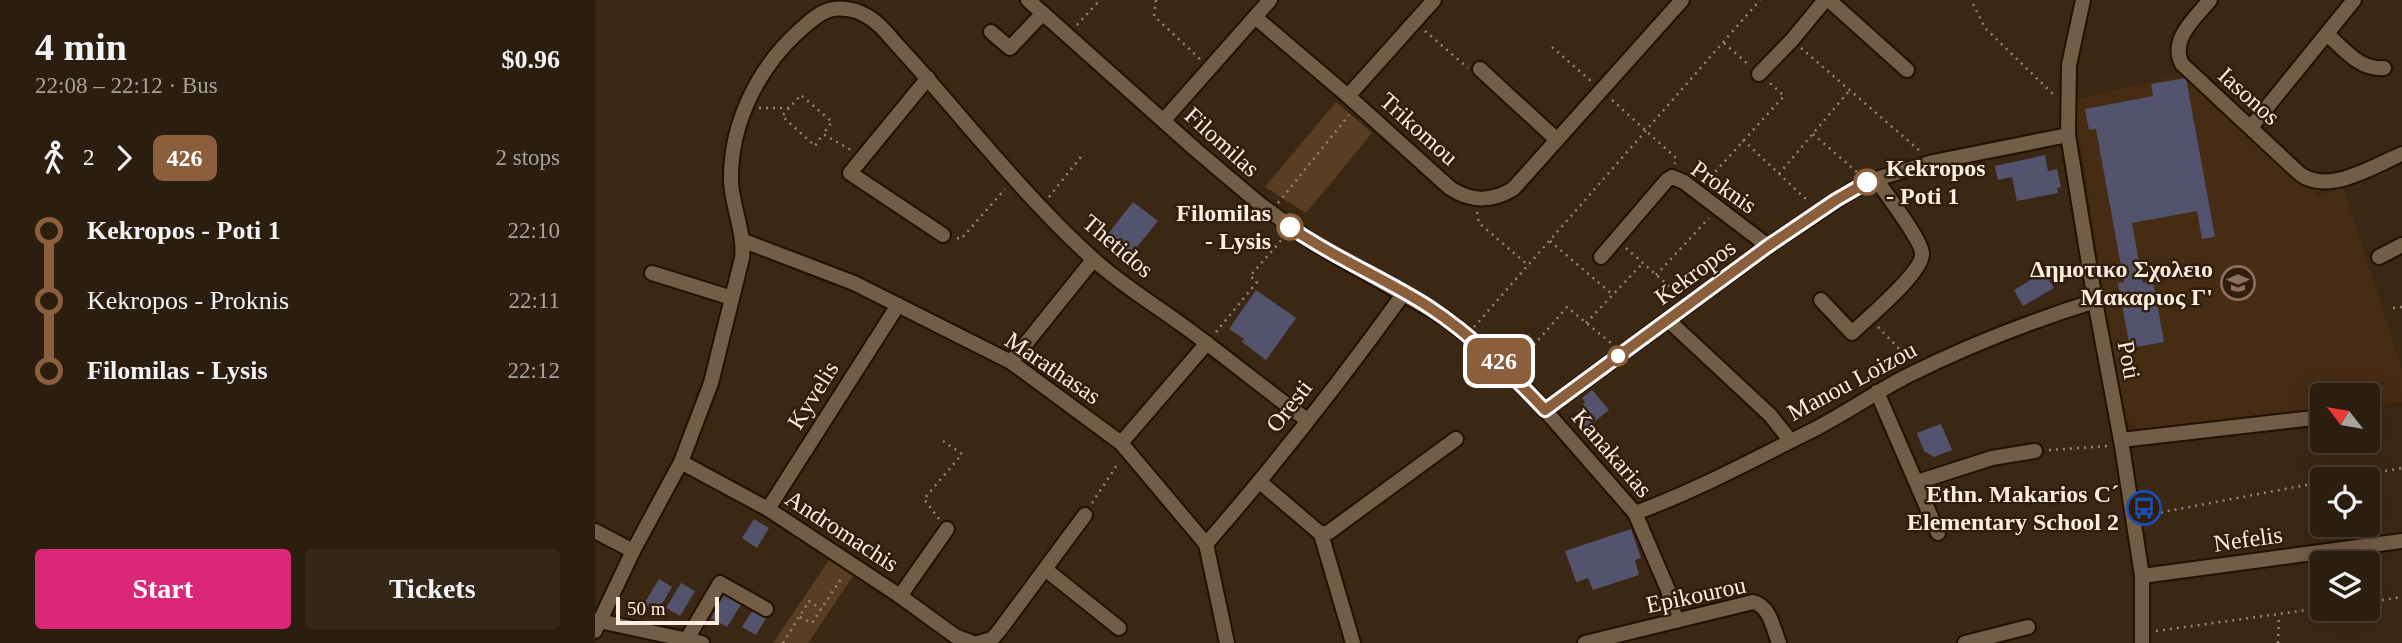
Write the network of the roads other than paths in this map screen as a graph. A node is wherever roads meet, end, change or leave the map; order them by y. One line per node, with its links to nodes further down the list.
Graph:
1 (1028, 0): 9 (street, Filomilas)
2 (1270, 0): 10 (street)
3 (1434, 0): 18 (street)
4 (1682, 0): 22 (street)
5 (1827, 0): 15 (street); 16 (street)
6 (2210, 0): 20 (street, Iasonos)
7 (2354, 0): 12 (street)
8 (2081, 1): 21 (street, Poti)
9 (1043, 13): 11 (street); 19 (street, Filomilas)
10 (1255, 17): 18 (street, Trikomou); 19 (street)
11 (991, 32)
12 (2327, 34): 13 (street); 20 (street)
13 (2384, 68)
14 (1480, 69): 22 (street)
15 (1907, 70)
16 (1759, 74)
17 (928, 78): 25 (street); 26 (street, Thetidos); 31 (street, Thetidos)
18 (1353, 100): 22 (street, Trikomou)
19 (1164, 121): 33 (street, Filomilas)
20 (2251, 128): 23 (street, Iasonos)
21 (2068, 135): 24 (street, Kekropos); 36 (street, Poti)
22 (1557, 140)
23 (2402, 154)
24 (1872, 181): 28 (street, Kekropos); 35 (street)
25 (943, 235)
26 (744, 241): 34 (street); 37 (street, Marathasas)
27 (2402, 245): 30 (street)
28 (1768, 246): 29 (street, Proknis); 38 (street, Kekropos)
29 (1601, 257)
30 (2379, 257)
31 (1093, 260): 39 (street, Thetidos); 40 (street)
32 (652, 273): 34 (street)
33 (1404, 293): 42 (street, Kanakarias); 44 (street, Oresti)
34 (732, 298): 50 (street)
35 (1821, 300)
36 (2095, 301): 41 (street, Manou Loizou); 47 (street, Poti)
37 (898, 304): 40 (street, Marathasas); 53 (street, Kyvelis)
38 (1668, 320): 42 (street, Kekropos); 46 (street)
39 (1207, 343): 44 (street, Thetidos); 48 (street)
40 (1011, 362): 48 (street, Marathasas)
41 (1877, 392): 46 (street, Manou Loizou); 52 (street)
42 (1545, 410): 54 (street, Kanakarias)
43 (2310, 419): 47 (street)
44 (1307, 420): 51 (street, Oresti)
45 (1456, 439): 59 (street)
46 (1790, 440): 54 (street, Manou Loizou)
47 (2122, 443): 64 (street, Poti)
48 (1124, 446): 61 (street, Marathasas)
49 (2035, 451): 52 (street)
50 (681, 463): 53 (street, Andromachis); 62 (street)
51 (1260, 482): 59 (street); 61 (street, Oresti)
52 (1917, 482): 58 (street)
53 (768, 509): 65 (street, Andromachis)
54 (1635, 513): 67 (street, Kanakarias)
55 (1085, 515): 63 (street, Andromachis)
56 (947, 529): 65 (street)
57 (595, 531): 62 (street)
58 (1938, 533)
59 (1321, 534): 77 (street)
60 (2402, 541): 64 (street, Nefelis)
61 (1206, 544): 76 (street, Marathasas)
62 (633, 551): 68 (street)
63 (1045, 569): 70 (street); 75 (street, Andromachis)
64 (2142, 576): 71 (street, Poti)
65 (899, 596): 75 (street, Andromachis)
66 (766, 609): 72 (street)
67 (1676, 621): 73 (street, Epikourou); 78 (street, Epikourou)
68 (597, 626): 72 (street)
69 (2028, 627): 79 (street)
70 (1119, 628)
71 (2142, 638)
72 (687, 639): 74 (street)
73 (1594, 642)
74 (702, 643)
75 (976, 643)
76 (1227, 643)
77 (1353, 643)
78 (1779, 643)
79 (1965, 643)

